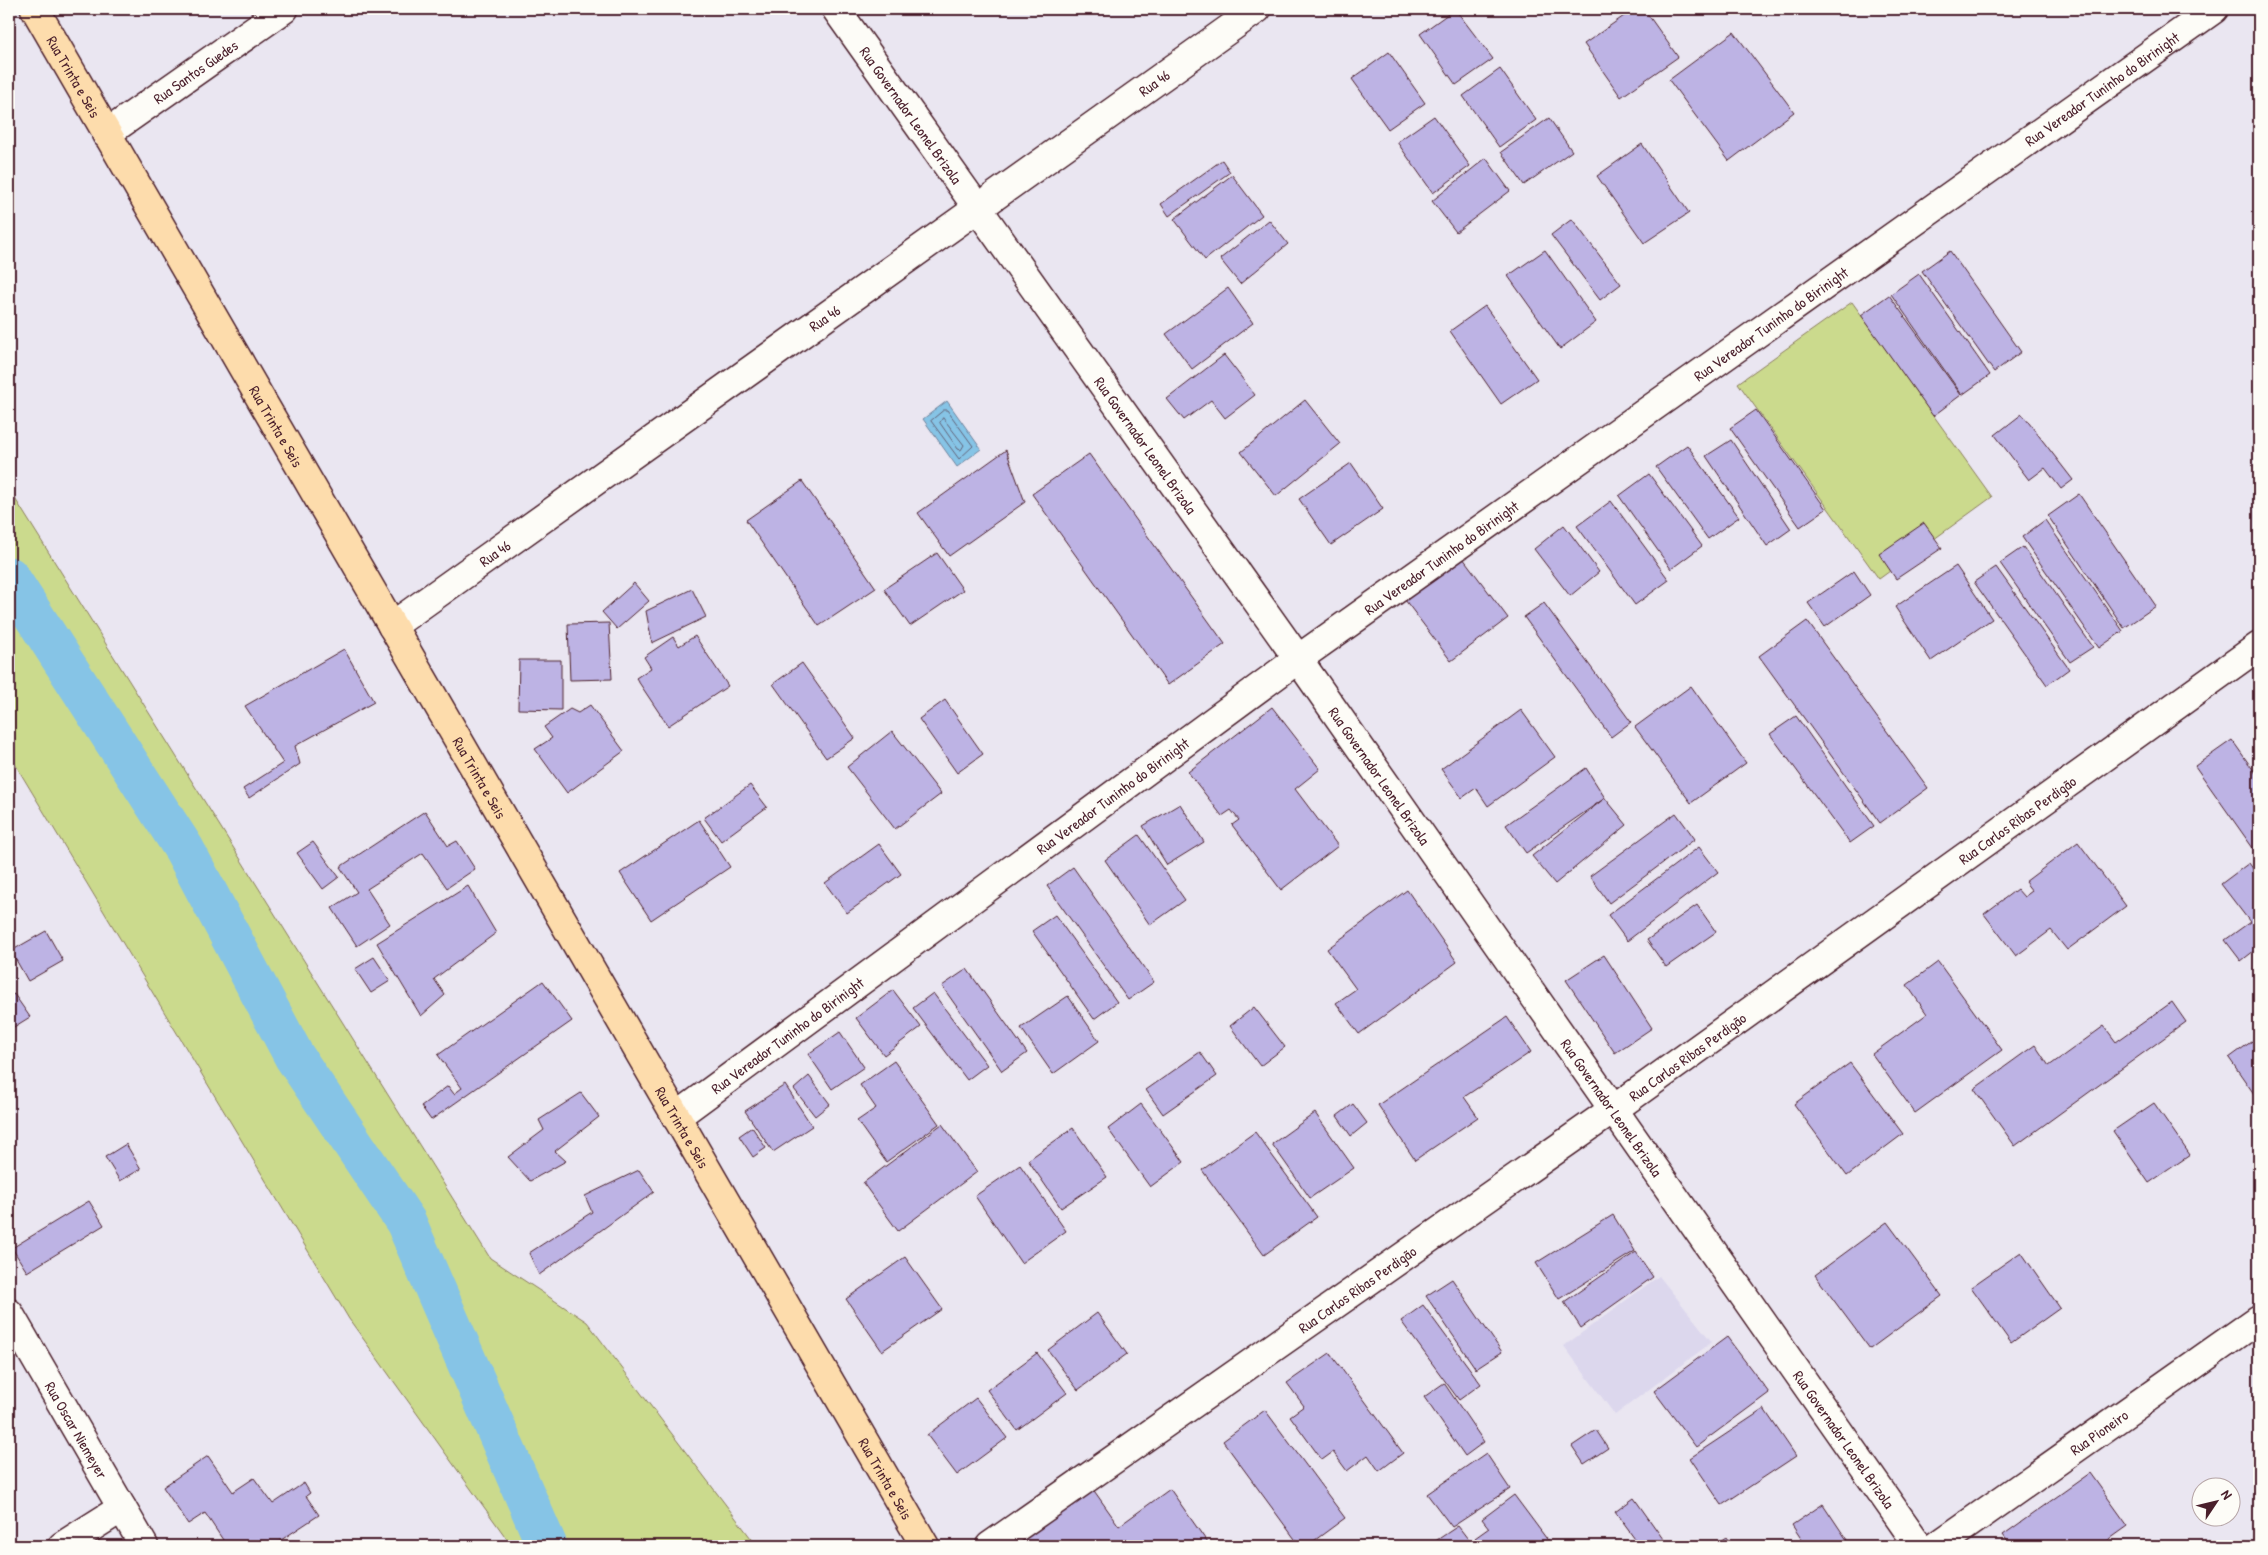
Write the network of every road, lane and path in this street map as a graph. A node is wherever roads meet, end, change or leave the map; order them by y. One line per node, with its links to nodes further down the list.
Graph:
1 (35, 9): 6 (main road, Rua Trinta e Seis)
2 (284, 9): 6 (street, Rua Santos Guedes)
3 (836, 9): 7 (street, Rua Governador Leonel Brizola)
4 (1257, 9): 7 (street, Rua 46)
5 (2214, 9): 10 (street, Rua Vereador Tuninho do Birinight)
6 (106, 134): 8 (main road, Rua Trinta e Seis)
7 (977, 209): 8 (street, Rua 46); 10 (street, Rua Governador Leonel Brizola)
8 (392, 626): 12 (main road, Rua Trinta e Seis)
9 (2259, 646): 11 (street, Rua Carlos Ribas Perdigão)
10 (1298, 659): 11 (street, Rua Governador Leonel Brizola); 12 (street, Rua Vereador Tuninho do Birinight)
11 (1614, 1109): 19 (street, Rua Carlos Ribas Perdigão); 20 (street, Rua Governador Leonel Brizola)
12 (676, 1117): 18 (main road, Rua Trinta e Seis)
13 (9, 1313): 15 (street, Rua Oscar Niemeyer)
14 (2259, 1319): 21 (street, Rua Pioneiro)
15 (122, 1508): 16 (street); 17 (street, Rua Oscar Niemeyer)
16 (62, 1546)
17 (144, 1546)
18 (925, 1546)
19 (990, 1546)
20 (1919, 1546)
21 (1936, 1546)

